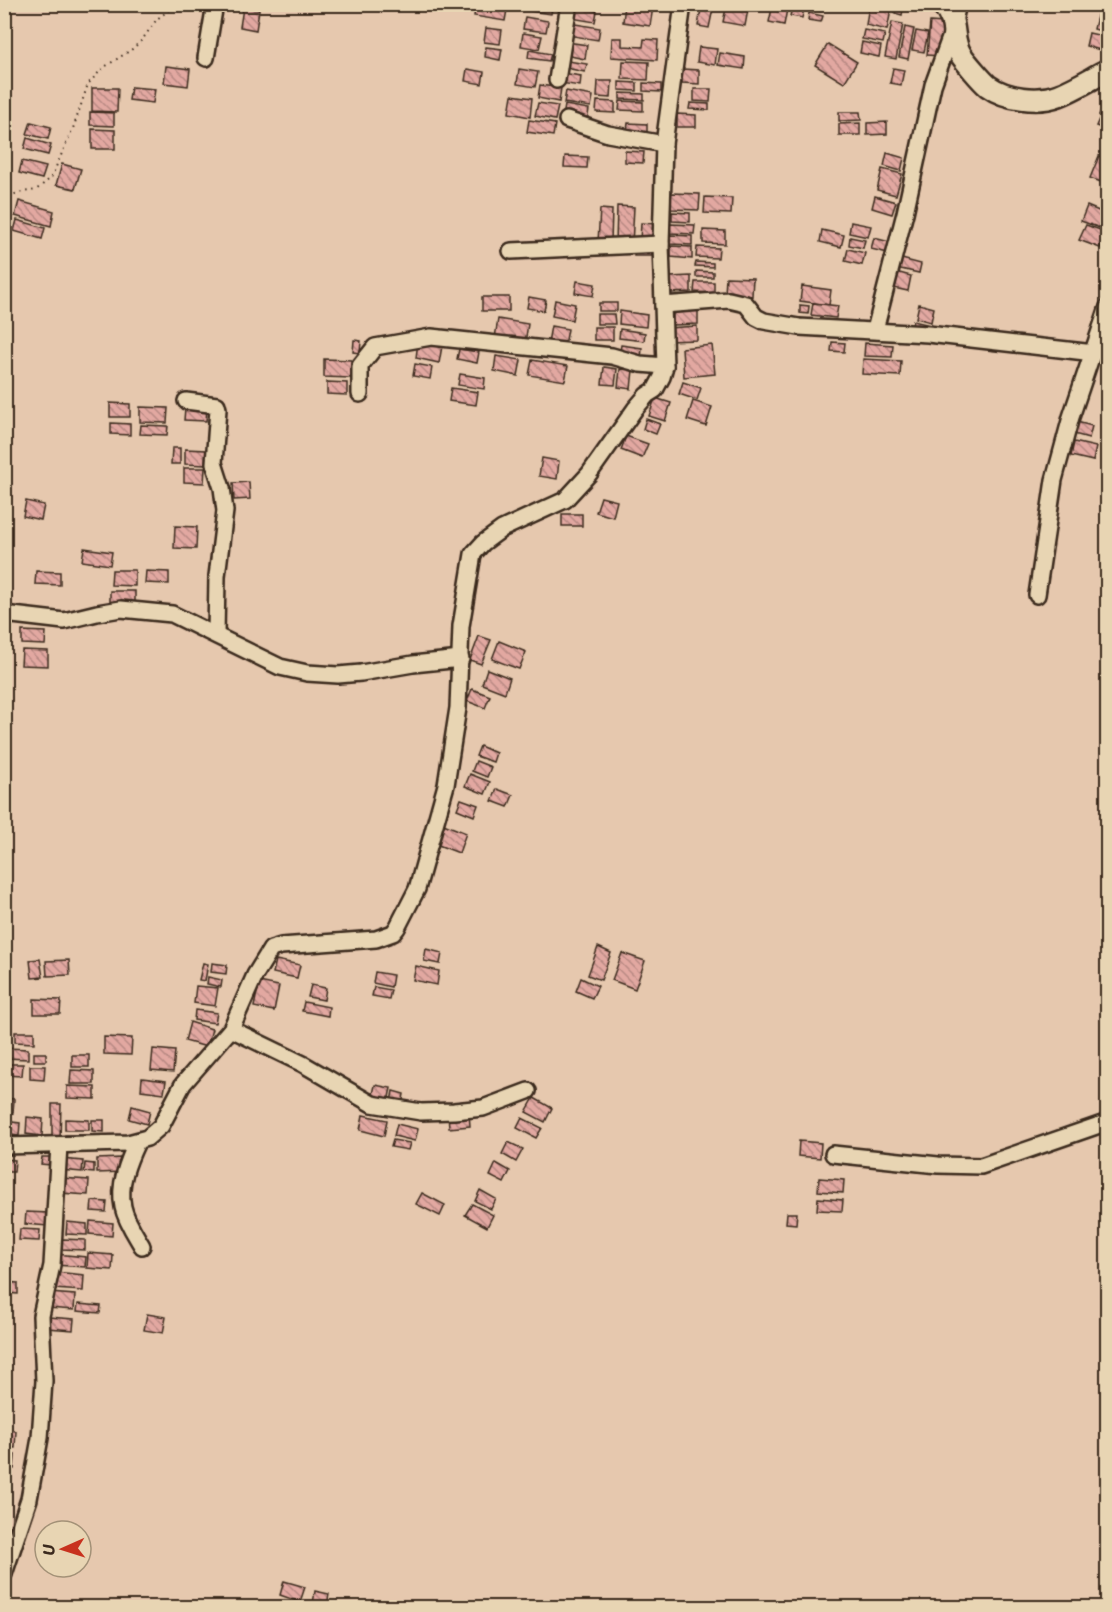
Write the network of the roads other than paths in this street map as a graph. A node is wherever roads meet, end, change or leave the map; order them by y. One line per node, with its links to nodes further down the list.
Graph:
1 (215, 4): 6 (street)
2 (568, 4): 8 (street)
3 (683, 4): 10 (street)
4 (942, 4): 5 (main road)
5 (956, 13): 7 (main road); 15 (street)
6 (206, 58)
7 (1107, 70)
8 (558, 80)
9 (567, 120): 10 (street)
10 (664, 144): 11 (street)
11 (661, 244): 12 (street); 13 (street)
12 (511, 251)
13 (663, 305): 15 (street); 17 (street)
14 (1107, 307): 16 (street)
15 (875, 330): 16 (street)
16 (1094, 353): 20 (street)
17 (664, 366): 18 (street); 23 (street)
18 (360, 394)
19 (186, 401): 22 (street)
20 (1037, 595)
21 (4, 614): 22 (street)
22 (216, 635): 23 (street)
23 (460, 659): 24 (street)
24 (231, 1029): 25 (street); 27 (street)
25 (528, 1091)
26 (1107, 1122): 30 (street)
27 (137, 1142): 28 (street); 31 (street)
28 (59, 1145): 29 (street); 32 (street)
29 (4, 1146)
30 (833, 1154)
31 (142, 1246)
32 (4, 1574)

